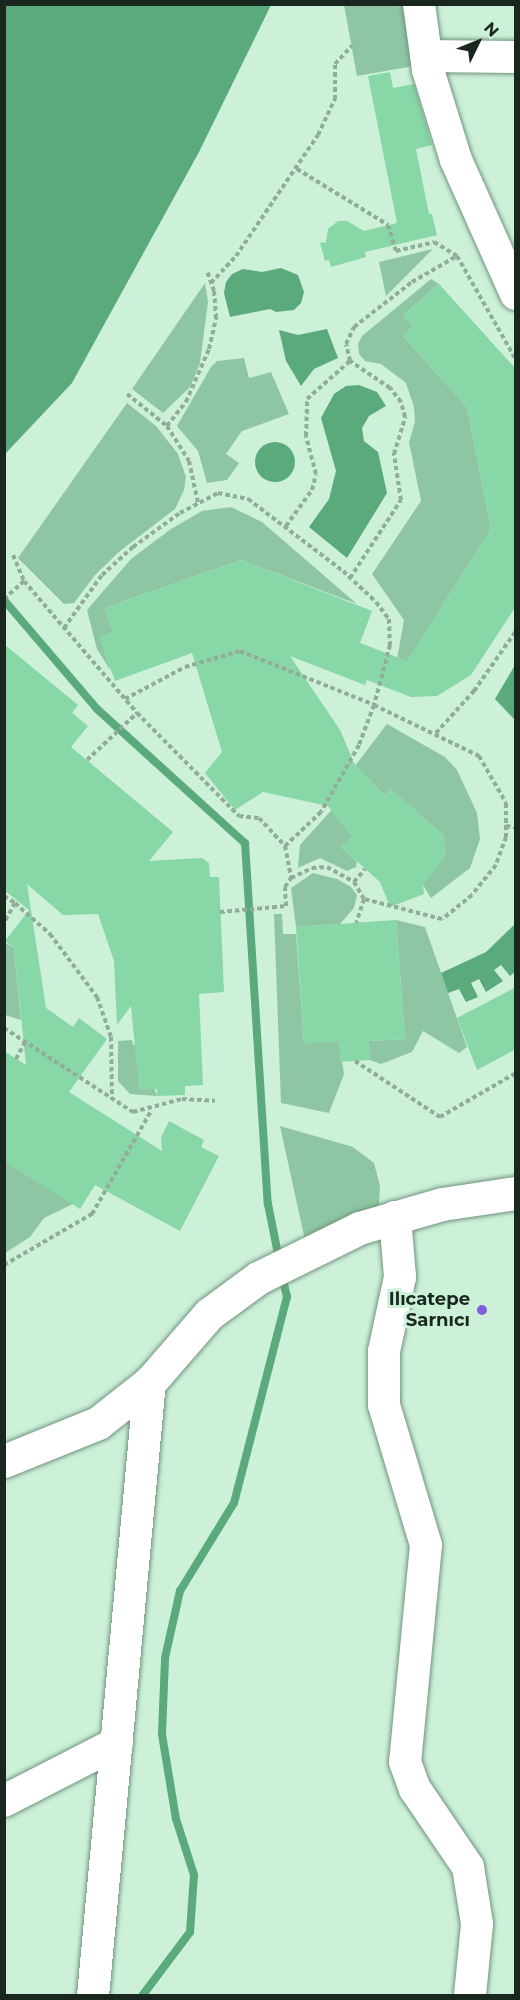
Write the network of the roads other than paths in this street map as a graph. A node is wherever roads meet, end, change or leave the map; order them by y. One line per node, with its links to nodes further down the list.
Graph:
1 (419, 4): 2 (street)
2 (426, 56): 3 (street); 4 (street)
3 (516, 57)
4 (516, 294)
5 (516, 1193): 6 (street)
6 (395, 1217): 7 (street); 12 (street)
7 (150, 1382): 8 (street); 9 (street)
8 (4, 1461)
9 (117, 1743): 10 (street); 11 (street)
10 (4, 1801)
11 (93, 1995)
12 (470, 1995)

